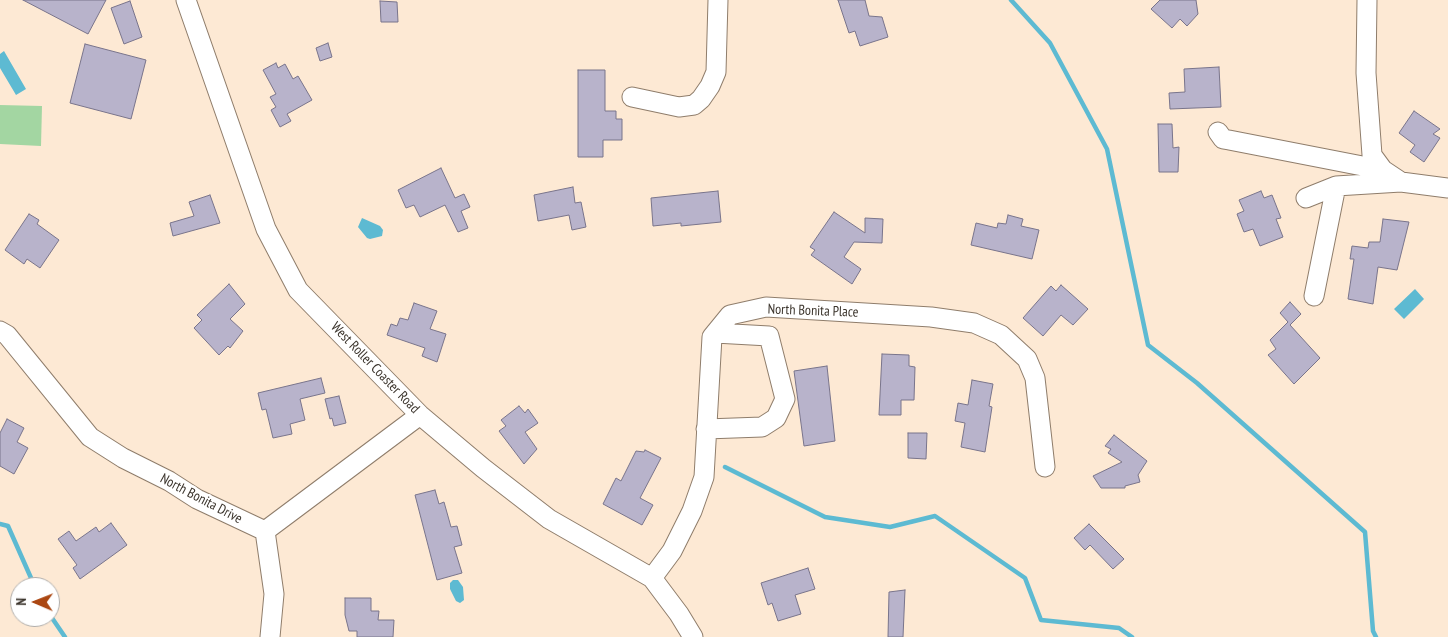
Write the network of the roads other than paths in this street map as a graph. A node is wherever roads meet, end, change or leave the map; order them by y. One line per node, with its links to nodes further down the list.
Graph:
1 (186, 0): 14 (street, West Roller Coaster Road)
2 (718, 0): 4 (street)
3 (1367, 0): 6 (street)
4 (632, 97)
5 (1218, 132): 6 (street)
6 (1383, 170): 7 (street)
7 (1401, 182): 8 (street); 9 (street)
8 (1336, 186): 10 (street); 11 (street)
9 (1448, 188)
10 (1306, 198)
11 (1314, 296)
12 (0, 331): 17 (street, North Bonita Drive)
13 (715, 333): 15 (street); 15 (street); 16 (street, North Bonita Place)
14 (420, 415): 17 (street); 18 (street, West Roller Coaster Road)
15 (706, 429): 18 (street)
16 (1045, 467)
17 (265, 531): 19 (street)
18 (652, 578): 20 (street, West Roller Coaster Road)
19 (270, 637)
20 (693, 637)

